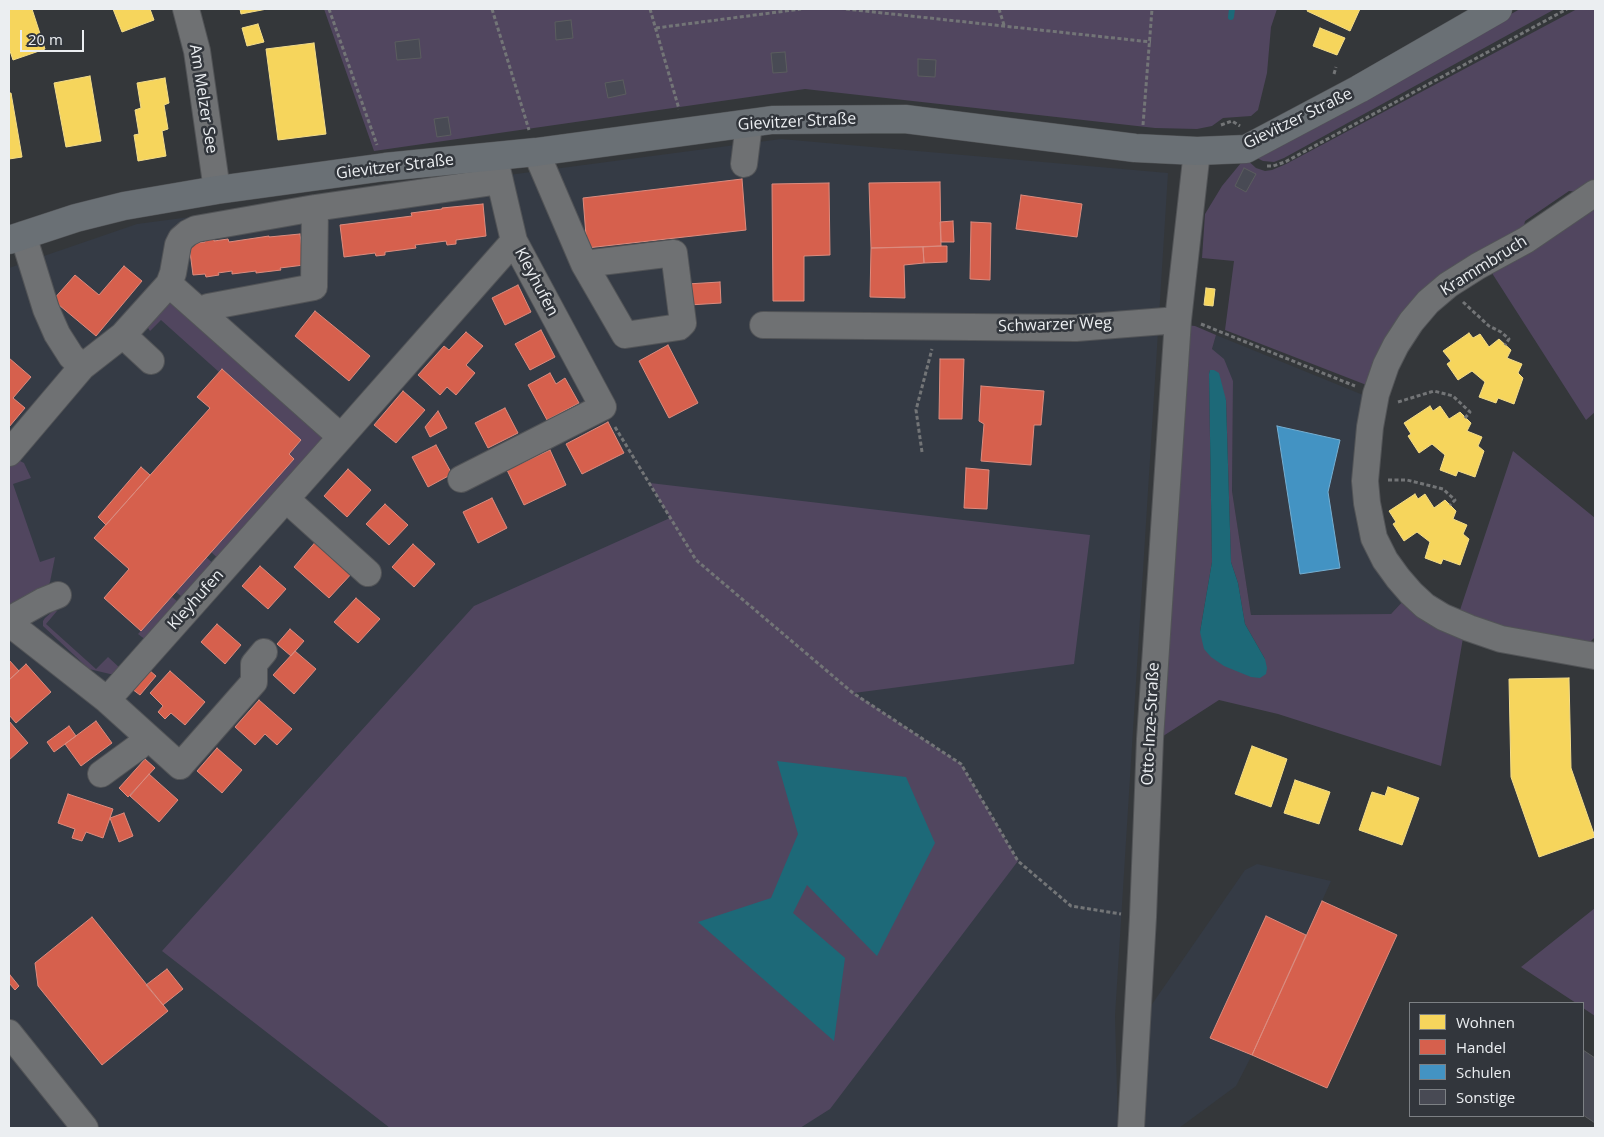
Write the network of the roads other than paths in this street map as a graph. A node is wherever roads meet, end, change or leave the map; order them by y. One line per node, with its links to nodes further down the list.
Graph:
1 (186, 9): 8 (street, Am Melzer See)
2 (1498, 9): 4 (main road, Gievitzer Straße)
3 (748, 124): 4 (main road, Gievitzer Straße); 5 (main road, Gievitzer Straße); 6 (street)
4 (1197, 151): 16 (street)
5 (536, 152): 7 (main road, Gievitzer Straße); 13 (street)
6 (744, 164)
7 (497, 168): 8 (main road, Gievitzer Straße); 10 (street); 12 (street)
8 (217, 190): 11 (main road, Gievitzer Straße)
9 (1595, 193): 29 (street, Krammbruch)
10 (315, 208): 14 (street); 15 (street)
11 (16, 237): 20 (street)
12 (514, 241): 21 (street, Kleyhufen); 23 (street, Kleyhufen)
13 (584, 264)
14 (169, 284): 15 (street); 18 (street)
15 (203, 314): 21 (street)
16 (1178, 320): 17 (street, Schwarzer Weg); 35 (street, Otto-Inze-Straße)
17 (763, 325)
18 (123, 335): 19 (street); 20 (street)
19 (151, 361)
20 (82, 367): 22 (street)
21 (341, 438): 24 (street, Kleyhufen)
22 (9, 453)
23 (461, 479)
24 (286, 499): 25 (street); 30 (street, Kleyhufen)
25 (368, 573)
26 (58, 595): 27 (street)
27 (9, 621): 30 (street)
28 (264, 652): 31 (street)
29 (1595, 656)
30 (107, 700): 31 (street)
31 (147, 737): 32 (street)
32 (101, 774)
33 (9, 1033): 34 (street)
34 (85, 1128)
35 (1130, 1128)

